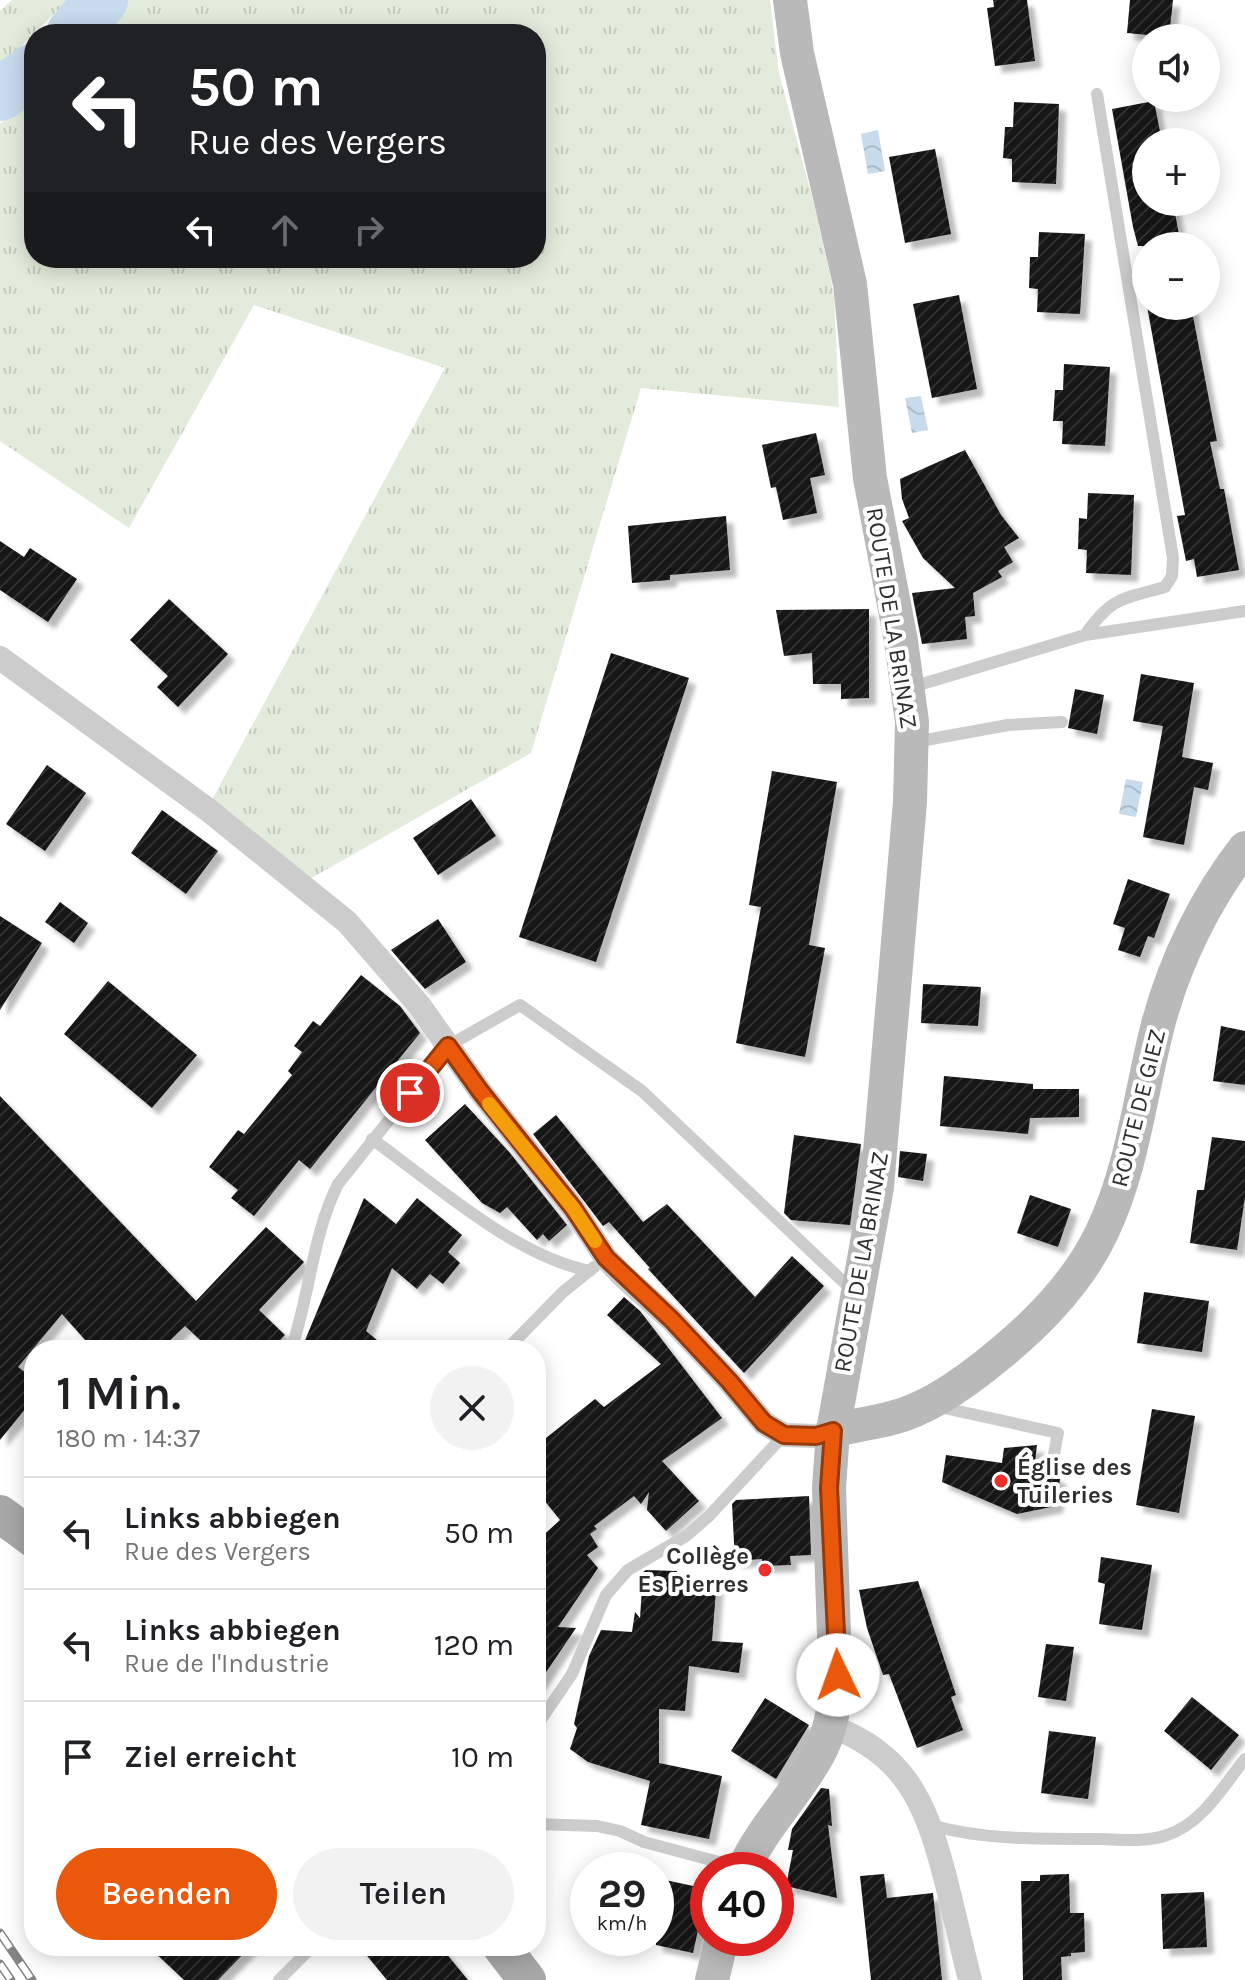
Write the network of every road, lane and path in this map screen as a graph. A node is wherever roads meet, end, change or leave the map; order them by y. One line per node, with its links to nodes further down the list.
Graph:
1 (790, 0): 6 (street, ROUTE DE LA BRINAZ)
2 (1097, 94): 4 (lane)
3 (1245, 611): 4 (lane)
4 (1085, 635): 6 (lane)
5 (0, 658): 10 (street)
6 (908, 688): 8 (street, ROUTE DE LA BRINAZ)
7 (1062, 722): 8 (lane)
8 (912, 743): 13 (street, ROUTE DE LA BRINAZ)
9 (1245, 848): 16 (street, ROUTE DE GIEZ)
10 (448, 1046): 11 (lane); 12 (street); 13 (lane)
11 (372, 1139): 12 (lane); 14 (lane)
12 (598, 1264): 15 (lane); 18 (street)
13 (858, 1296): 17 (street, ROUTE DE LA BRINAZ)
14 (294, 1340)
15 (516, 1340)
16 (928, 1404): 17 (street, ROUTE DE GIEZ); 19 (lane)
17 (833, 1431): 18 (street); 23 (street, ROUTE DE LA BRINAZ)
18 (784, 1435): 22 (lane)
19 (1054, 1454)
20 (0, 1514): 21 (main road)
21 (24, 1532)
22 (546, 1712)
23 (830, 1726): 26 (street); 27 (street, ROUTE DE LA BRINAZ)
24 (1245, 1759): 26 (lane)
25 (546, 1824): 28 (lane)
26 (930, 1825): 35 (street)
27 (752, 1852)
28 (690, 1855)
29 (303, 1956): 32 (lane)
30 (509, 1956): 33 (main road)
31 (718, 1956): 34 (street)
32 (279, 1980)
33 (527, 1980)
34 (712, 1980)
35 (970, 1980)

